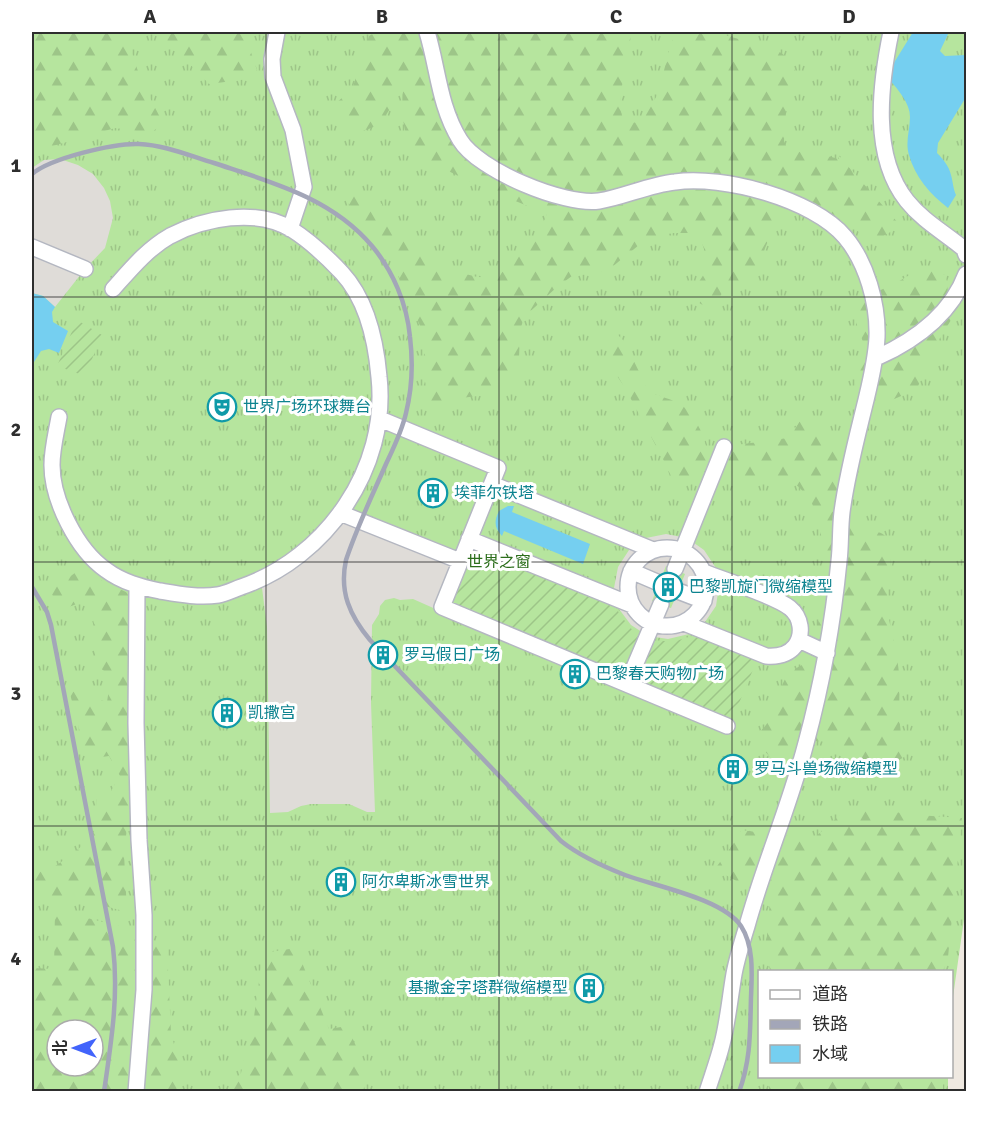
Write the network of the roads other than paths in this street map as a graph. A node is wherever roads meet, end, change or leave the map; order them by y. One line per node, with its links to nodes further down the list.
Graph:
1 (277, 32): 4 (street)
2 (426, 32): 10 (street)
3 (891, 32): 6 (street)
4 (290, 228): 9 (street); 12 (street)
5 (32, 248): 7 (street)
6 (966, 255)
7 (85, 269)
8 (966, 274): 10 (street)
9 (114, 289)
10 (876, 358): 32 (street)
11 (59, 417): 24 (street)
12 (380, 419): 14 (street); 15 (street)
13 (724, 447): 18 (street)
14 (492, 484): 16 (street); 17 (street)
15 (340, 513): 19 (street); 24 (street)
16 (469, 539): 19 (street); 27 (street)
17 (653, 550): 18 (street); 21 (street)
18 (682, 550): 20 (street); 22 (street)
19 (460, 561): 33 (street)
20 (675, 569)
21 (631, 571): 23 (street); 27 (street)
22 (704, 572): 26 (street); 31 (street)
23 (659, 583)
24 (137, 586): 35 (street)
25 (678, 591): 26 (street)
26 (704, 602): 29 (street)
27 (632, 604): 30 (street)
28 (661, 604): 30 (street)
29 (684, 622): 30 (street); 31 (street)
30 (652, 624): 33 (street)
31 (799, 640): 32 (street)
32 (827, 653): 36 (street)
33 (627, 684): 34 (street)
34 (727, 726)
35 (136, 1092)
36 (707, 1092)

